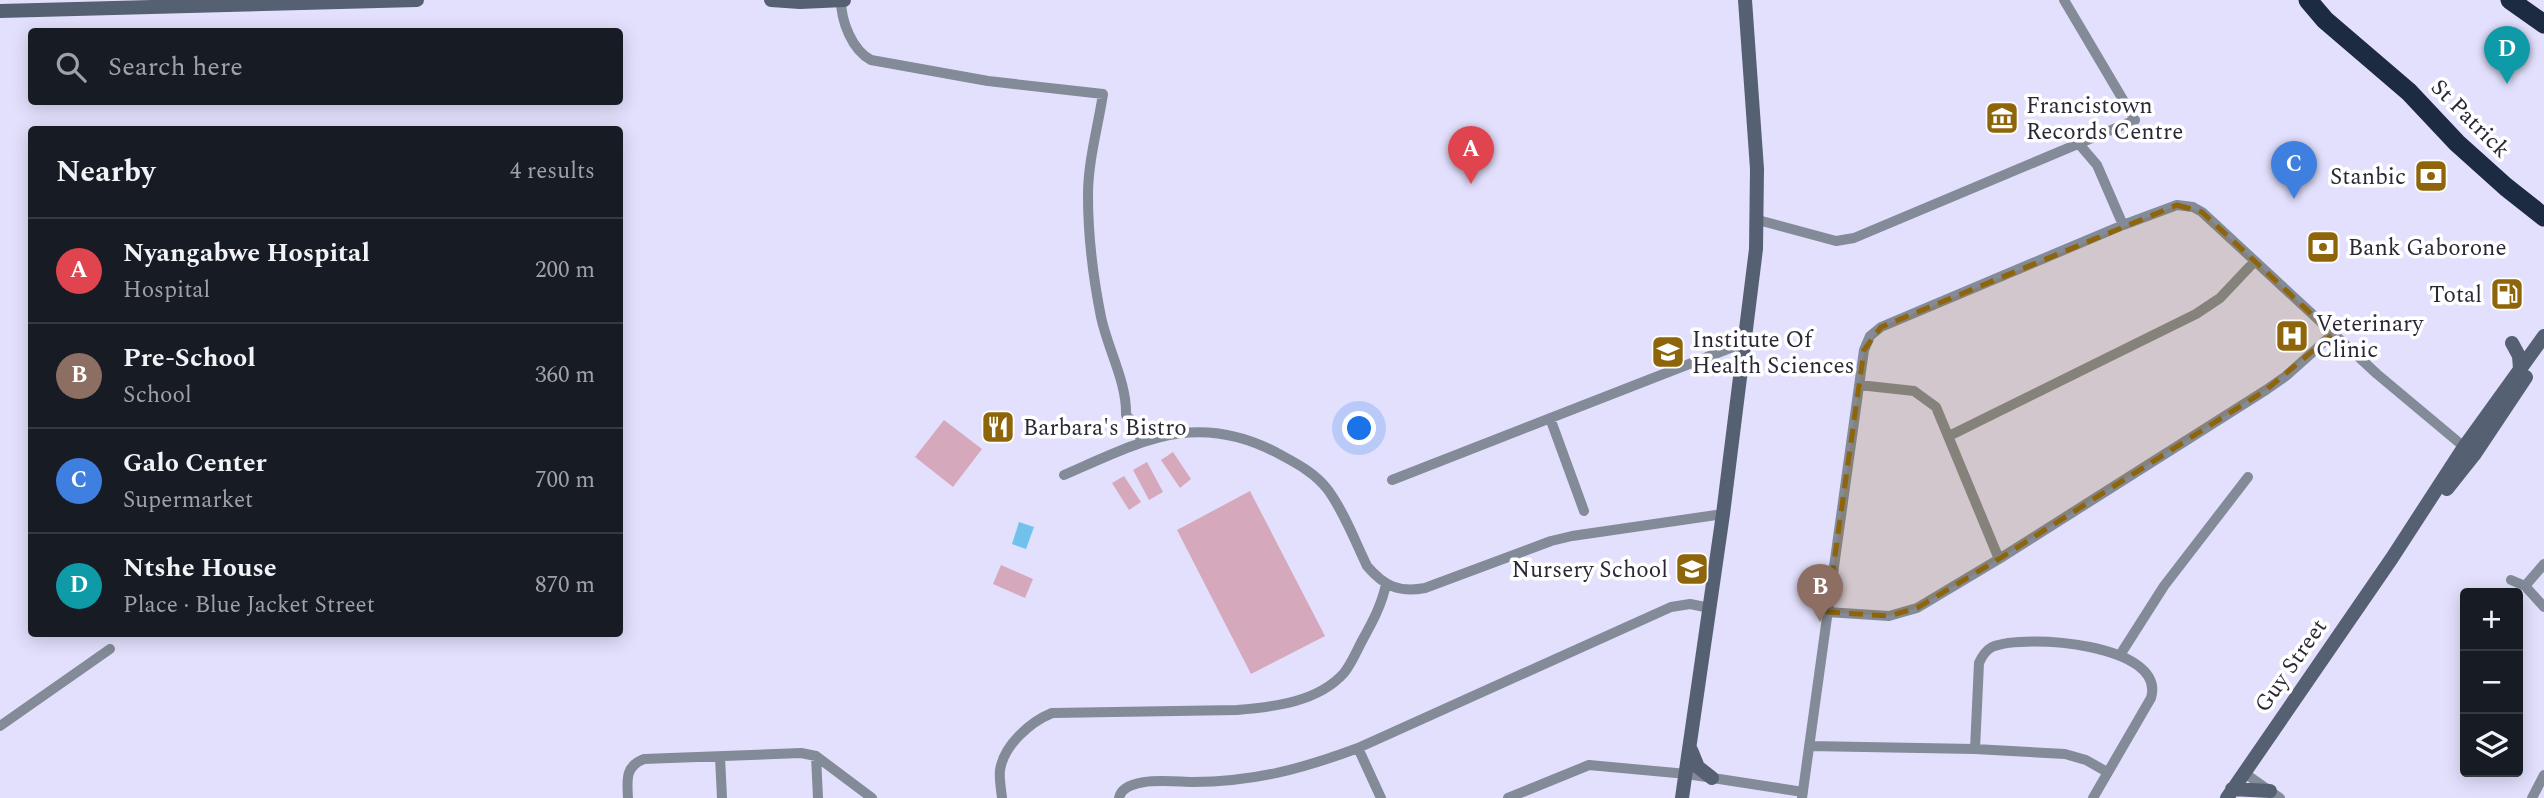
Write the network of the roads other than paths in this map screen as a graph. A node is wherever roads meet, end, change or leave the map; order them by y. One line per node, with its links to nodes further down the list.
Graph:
1 (417, 0): 8 (street)
2 (771, 0): 3 (street)
3 (842, 0): 23 (street)
4 (1745, 0): 13 (street)
5 (2064, 0): 11 (street)
6 (2308, 0): 12 (highway, St Patrick)
7 (2510, 0): 10 (highway)
8 (191, 3): 9 (street)
9 (0, 11)
10 (2544, 24)
11 (2079, 144): 13 (street); 14 (street)
12 (2544, 217)
13 (1758, 220): 17 (street)
14 (2123, 225): 15 (street); 20 (street)
15 (2255, 261): 16 (street); 22 (street)
16 (2333, 334): 24 (street); 30 (street)
17 (1743, 343): 21 (street); 29 (street)
18 (2543, 343): 19 (street, Guy Street); 19 (street); 24 (street, Guy Street)
19 (2520, 369): 24 (street, Guy Street)
20 (1859, 385): 22 (street); 37 (street)
21 (1550, 418): 27 (street); 28 (street)
22 (1949, 436): 30 (street)
23 (1141, 442): 25 (street); 33 (street)
24 (2469, 451): 48 (street, Guy Street)
25 (1107, 456)
26 (2248, 477): 39 (street)
27 (1392, 480)
28 (1584, 511)
29 (1723, 514): 33 (street); 36 (street)
30 (1999, 559): 37 (street)
31 (2544, 564): 34 (street)
32 (2511, 580): 34 (street)
33 (1386, 584): 61 (street)
34 (2525, 586): 35 (street)
35 (2544, 607)
36 (1710, 608): 42 (street); 43 (street)
37 (1827, 612): 41 (street)
38 (110, 649): 40 (street)
39 (2120, 655): 44 (street); 47 (street)
40 (0, 726)
41 (1810, 746): 44 (street); 56 (street)
42 (1358, 748): 62 (street); 63 (street)
43 (1690, 749): 49 (street); 51 (street)
44 (1975, 749): 47 (street)
45 (816, 756): 46 (street); 59 (street); 60 (street)
46 (720, 757): 57 (street); 58 (street)
47 (2106, 772): 66 (street)
48 (2243, 772): 52 (street, Guy Street); 54 (street)
49 (1687, 774): 51 (street); 55 (street); 65 (street)
50 (2544, 775): 53 (street)
51 (1712, 778): 56 (street)
52 (2230, 793): 54 (street)
53 (2538, 793)
54 (2275, 794)
55 (1521, 795): 64 (street)
56 (1802, 795)
57 (628, 798)
58 (722, 798)
59 (818, 798)
60 (872, 798)
61 (1002, 798)
62 (1119, 798)
63 (1381, 798)
64 (1508, 798)
65 (1682, 798)
66 (2093, 798)

